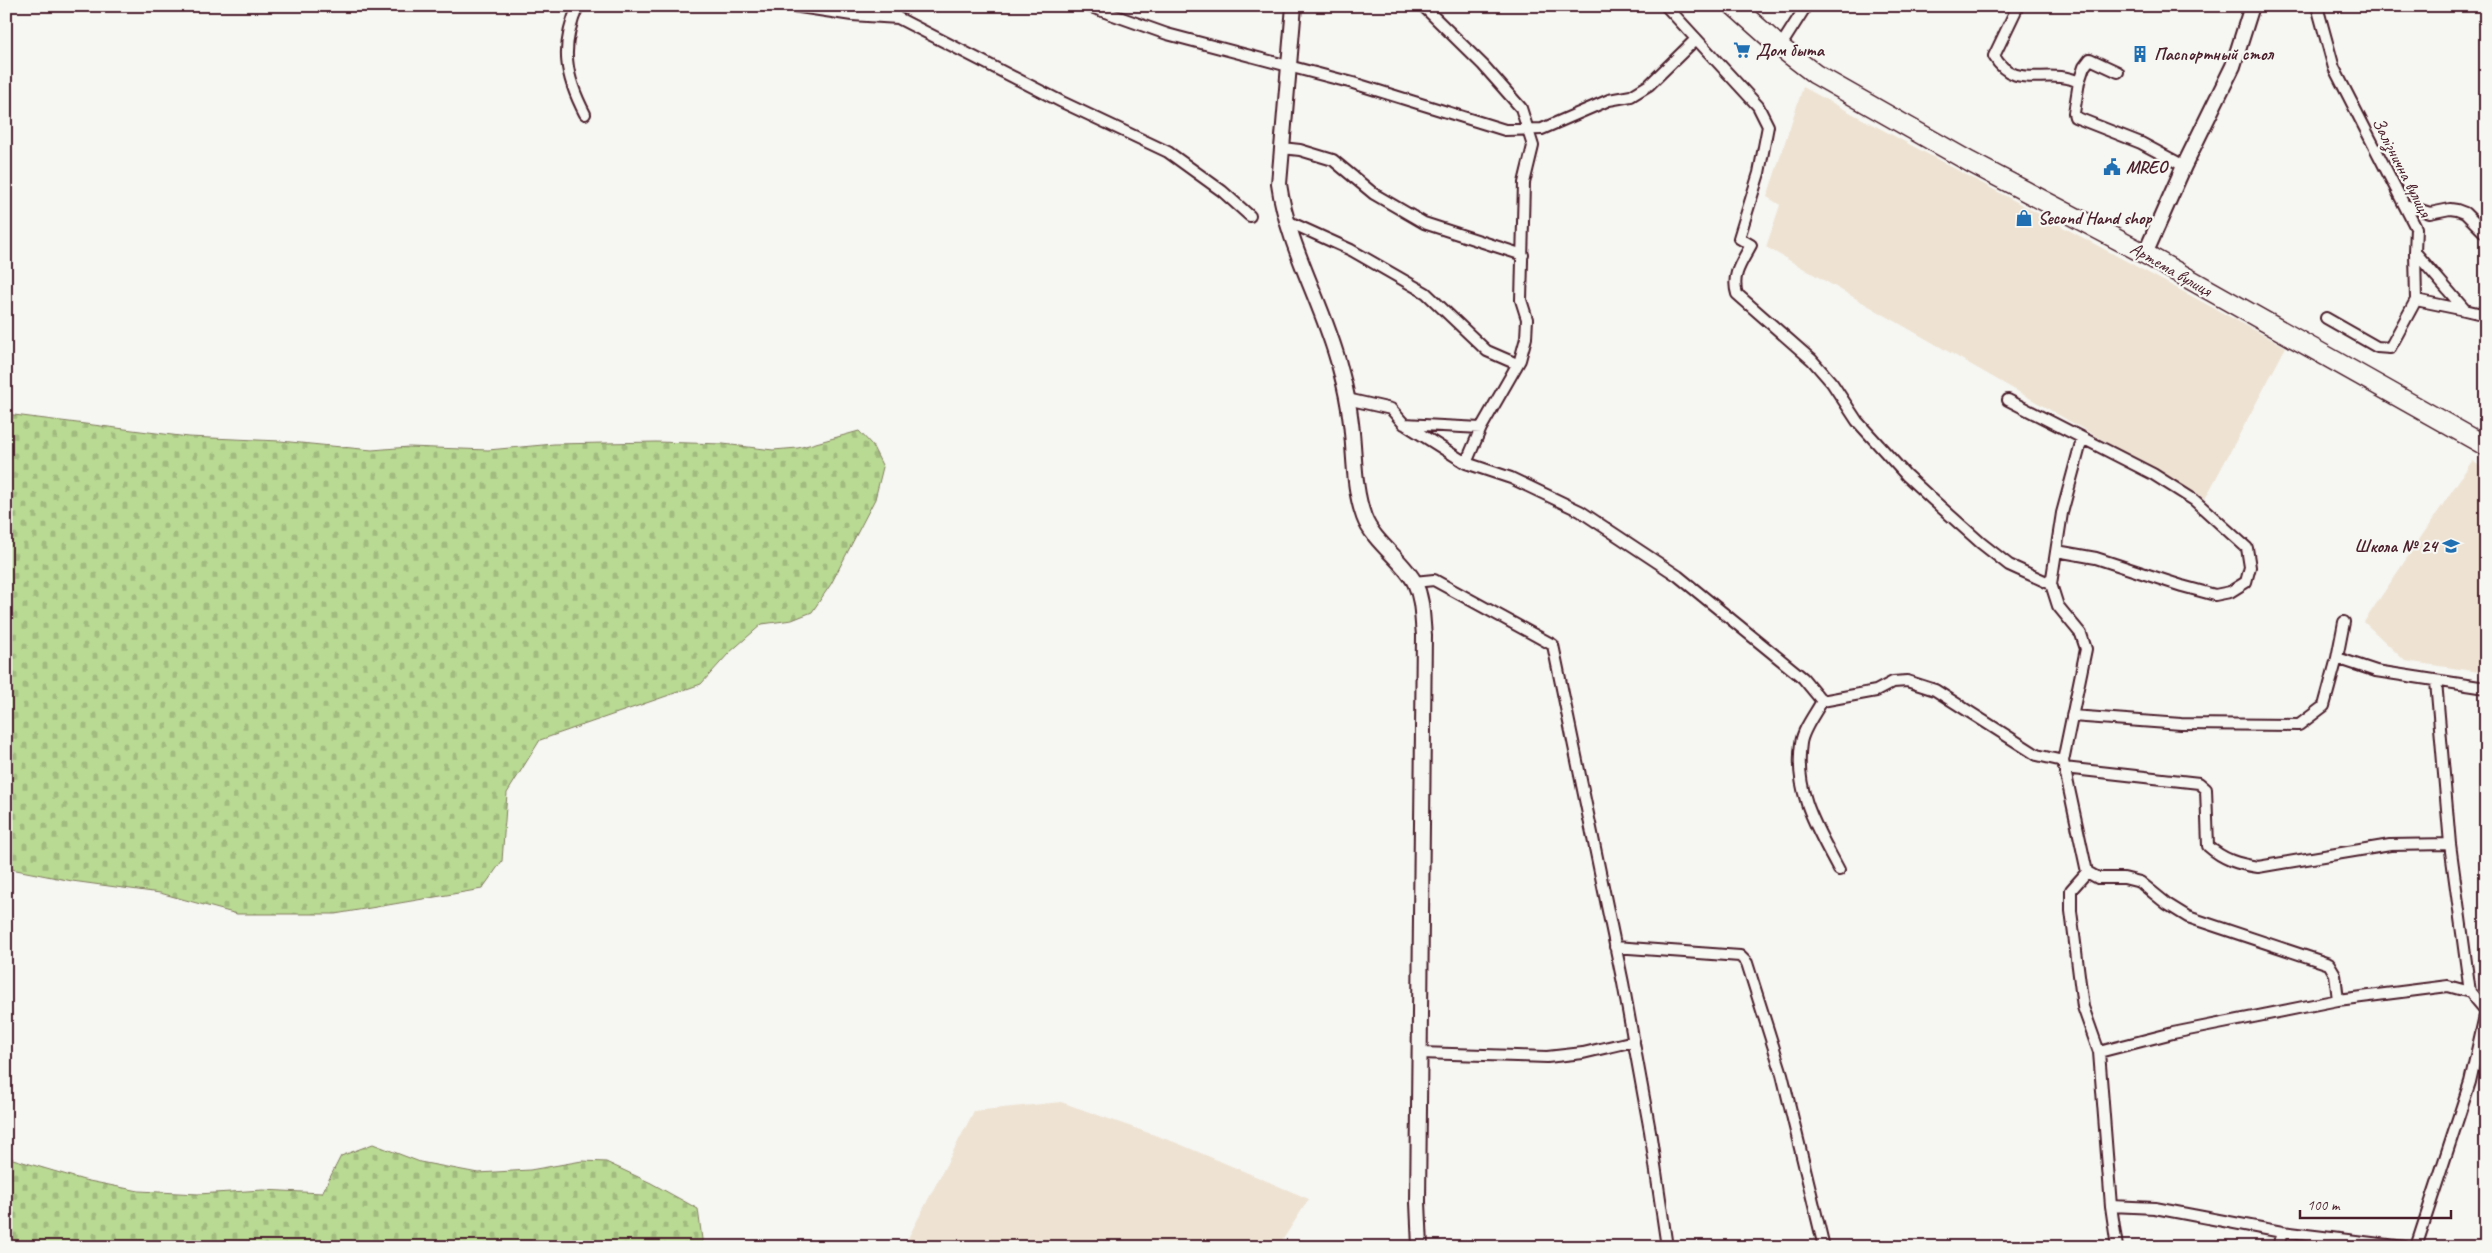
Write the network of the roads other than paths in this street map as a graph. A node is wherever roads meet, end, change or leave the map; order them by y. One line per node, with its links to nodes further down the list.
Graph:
1 (578, 6): 19 (street)
2 (793, 6): 13 (street)
3 (883, 6): 13 (street)
4 (1088, 6): 16 (street)
5 (1294, 6): 16 (street)
6 (1423, 6): 20 (street)
7 (1666, 6): 14 (street)
8 (1734, 6): 15 (highway, Артема вулиця)
9 (1806, 6): 15 (street)
10 (2018, 6): 18 (street)
11 (2252, 6): 22 (street)
12 (2317, 6): 23 (street, Залізнична вулиця)
13 (898, 18): 24 (street)
14 (1696, 39): 20 (street); 44 (street)
15 (1780, 47): 29 (highway, Артема вулиця)
16 (1290, 65): 20 (street); 21 (street)
17 (2118, 72): 18 (street)
18 (2079, 82): 22 (street)
19 (585, 114)
20 (1528, 130): 28 (street)
21 (1282, 148): 25 (street); 28 (street)
22 (2184, 166): 29 (street)
23 (2405, 205): 26 (street); 27 (street, Залізнична вулиця)
24 (1250, 216)
25 (1287, 221): 34 (street); 35 (street)
26 (2486, 234)
27 (2415, 252): 30 (street, Залізнична вулиця); 31 (street)
28 (1523, 254): 34 (street)
29 (2145, 254): 40 (highway, Артема вулиця)
30 (2416, 300): 31 (street); 33 (street)
31 (2465, 310): 32 (street)
32 (2486, 315)
33 (2326, 318)
34 (1517, 364): 38 (street)
35 (1347, 400): 37 (street); 43 (street)
36 (2008, 400): 39 (street)
37 (1404, 424): 38 (street); 41 (street)
38 (1481, 428): 41 (street)
39 (2082, 439): 42 (street); 42 (street)
40 (2486, 446)
41 (1466, 462): 49 (street)
42 (2057, 551): 44 (street)
43 (1414, 582): 55 (street); 61 (street)
44 (2051, 584): 50 (street)
45 (2344, 622): 46 (street)
46 (2337, 658): 47 (street); 50 (street)
47 (2436, 681): 48 (street); 52 (street)
48 (2486, 688)
49 (1822, 702): 51 (street); 53 (street)
50 (2072, 716): 51 (street)
51 (2063, 765): 52 (street); 54 (street)
52 (2450, 844): 56 (street)
53 (1839, 870)
54 (2087, 872): 57 (street); 60 (street)
55 (1615, 947): 59 (street); 66 (street)
56 (2470, 992): 57 (street); 58 (street)
57 (2338, 1000): 60 (street)
58 (2486, 1011): 70 (street)
59 (1634, 1041): 61 (street); 65 (street)
60 (2099, 1052): 62 (street)
61 (1420, 1053): 64 (street)
62 (2111, 1206): 63 (street); 67 (street)
63 (2282, 1232): 68 (street); 69 (street)
64 (1420, 1247)
65 (1666, 1247)
66 (1824, 1247)
67 (2117, 1247)
68 (2278, 1247)
69 (2405, 1247)
70 (2416, 1247)

